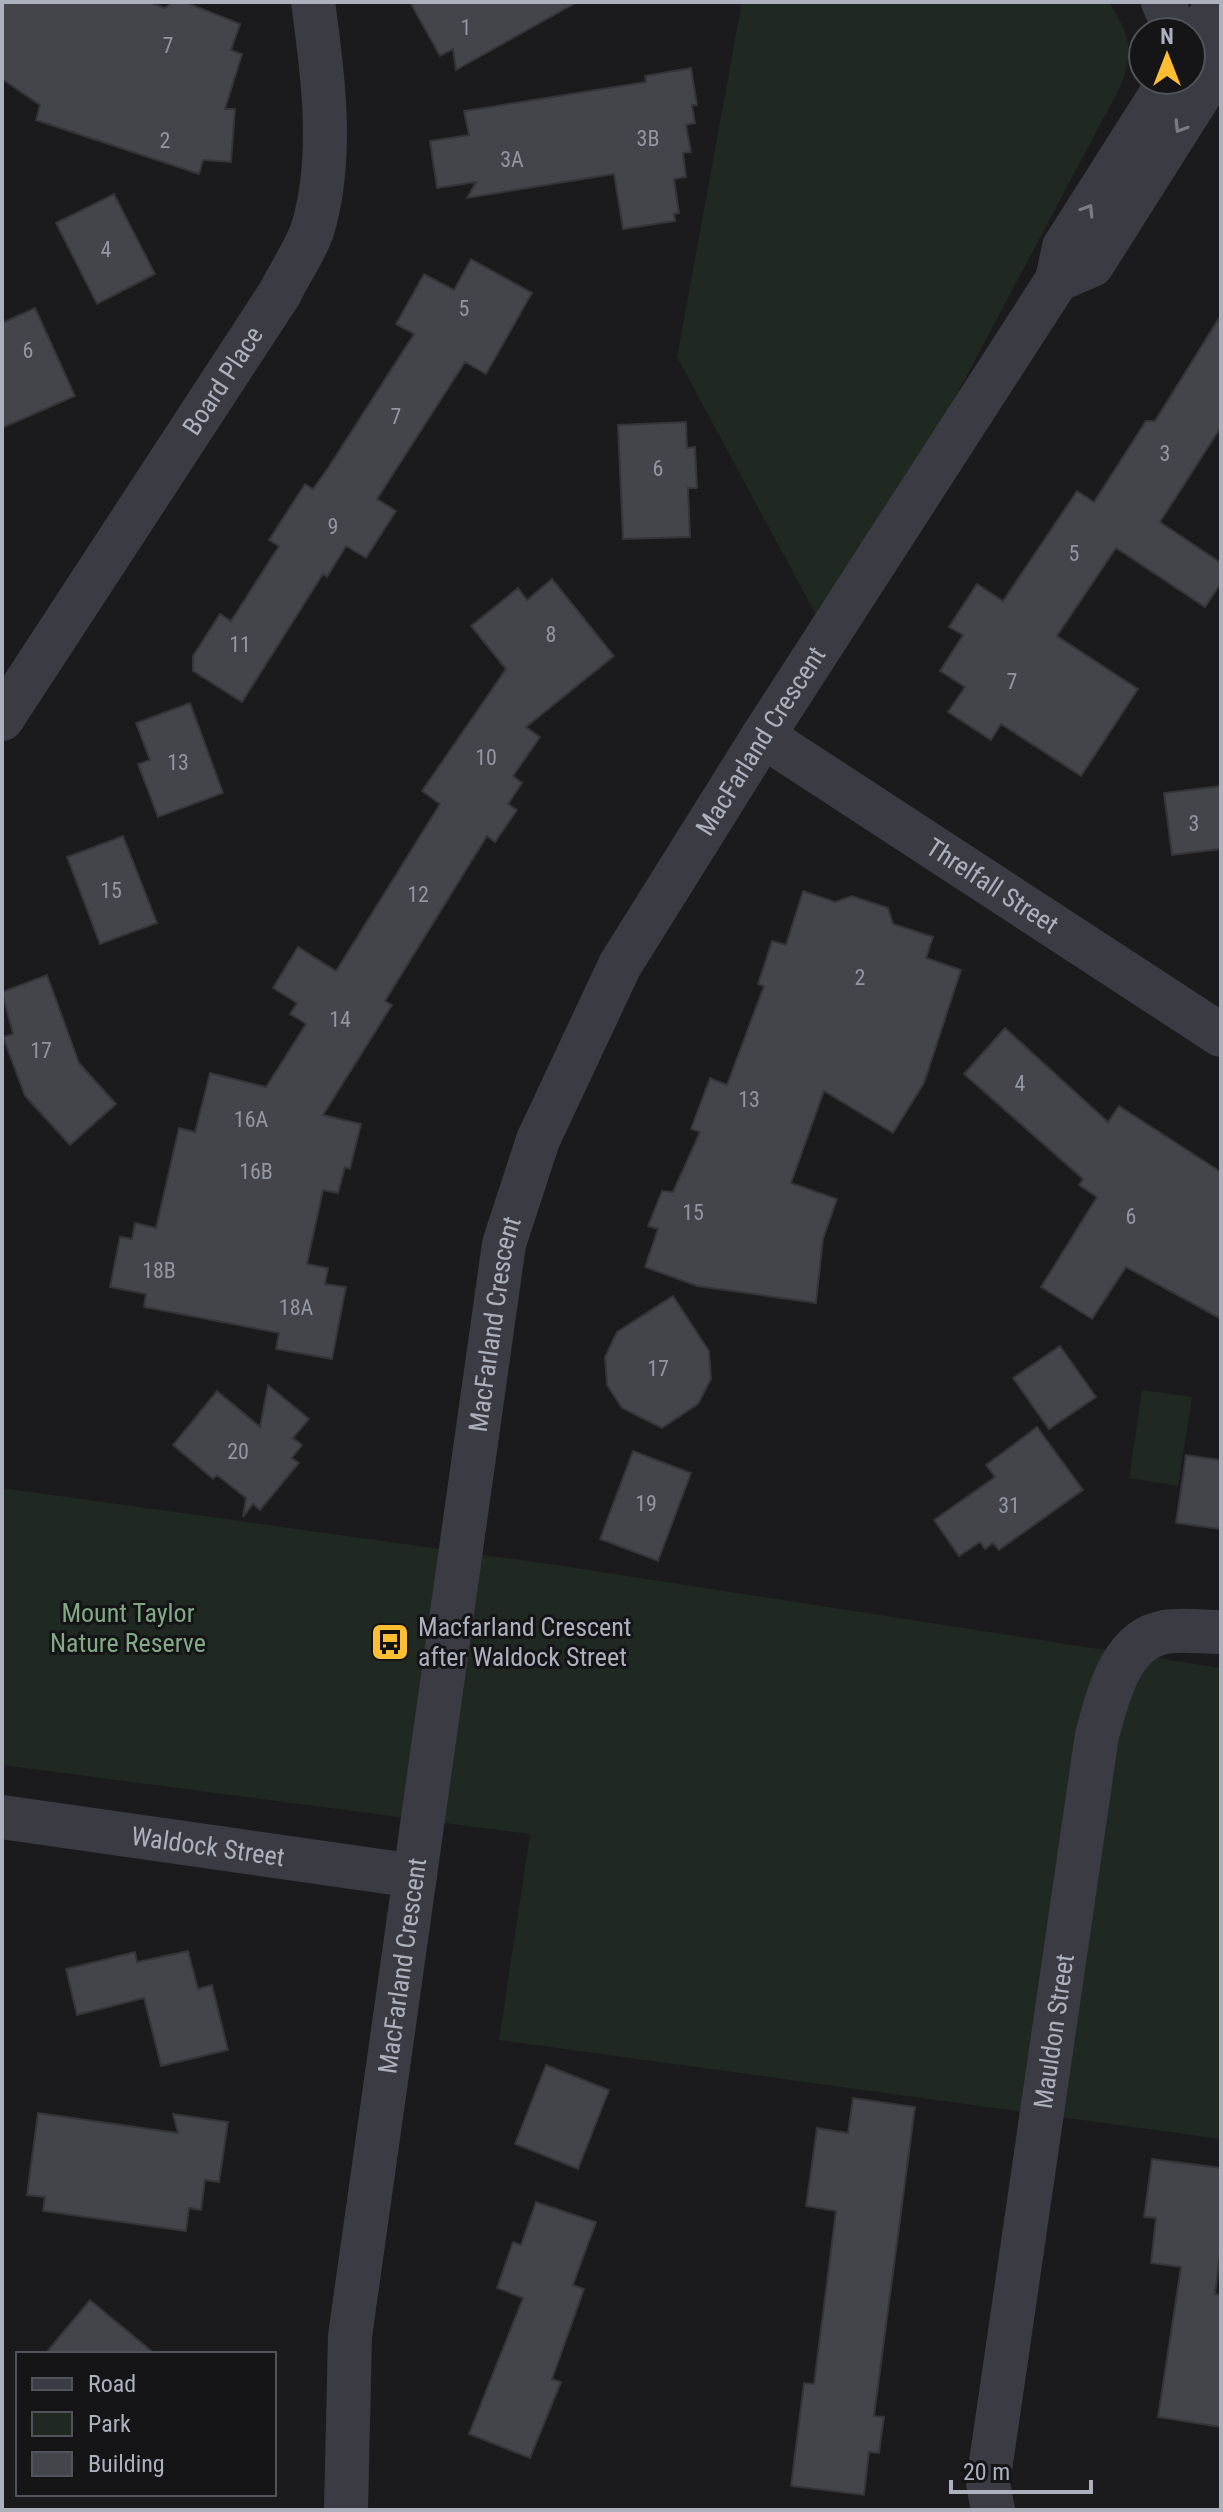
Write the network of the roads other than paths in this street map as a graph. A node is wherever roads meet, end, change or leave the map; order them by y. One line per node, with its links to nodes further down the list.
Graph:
1 (313, 2): 5 (street, Board Place)
2 (1160, 96): 4 (street, MacFarland Crescent, one-way to 2)
3 (1174, 96): 4 (street, one-way to 4)
4 (1057, 280): 6 (street, MacFarland Crescent)
5 (2, 719)
6 (763, 736): 7 (street, Threlfall Street); 10 (street, MacFarland Crescent)
7 (1221, 1035)
8 (1221, 1632): 12 (street, Mauldon Street)
9 (2, 1817): 10 (street, Waldock Street)
10 (415, 1876): 11 (street, MacFarland Crescent)
11 (346, 2510)
12 (993, 2510)

